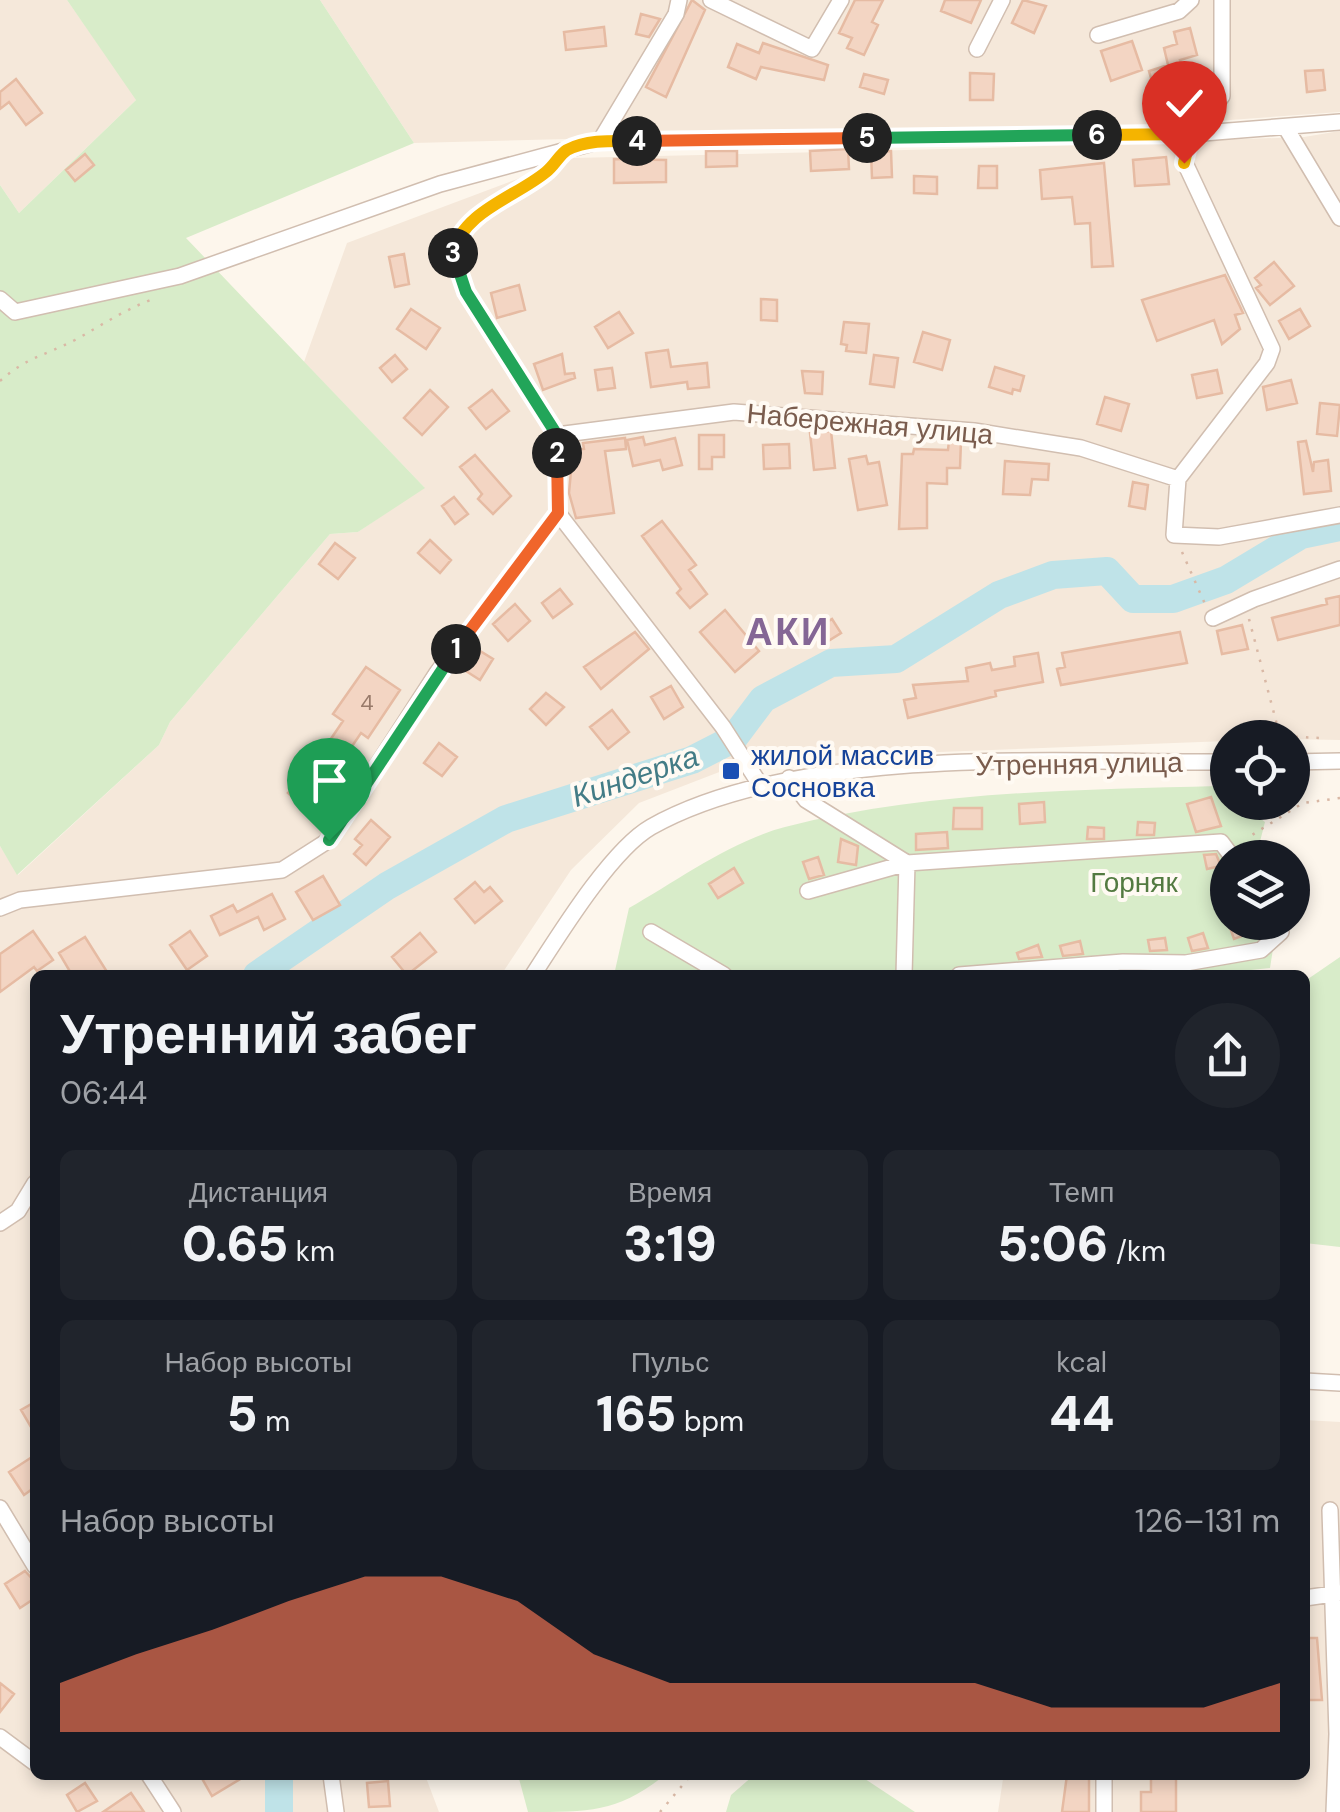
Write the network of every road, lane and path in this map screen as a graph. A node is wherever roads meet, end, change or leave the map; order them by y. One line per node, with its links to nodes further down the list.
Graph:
1 (679, 0): 12 (street)
2 (711, 0): 3 (street)
3 (841, 0)
4 (1002, 0): 8 (street)
5 (1191, 0): 7 (street)
6 (1222, 0): 11 (street)
7 (1098, 35)
8 (976, 48)
9 (1340, 122): 10 (street)
10 (1286, 128): 11 (street); 14 (street)
11 (1191, 134): 12 (street); 20 (street)
12 (600, 141): 17 (street)
13 (545, 173): 15 (path)
14 (1340, 218)
15 (466, 292): 19 (street)
16 (159, 297): 18 (path)
17 (0, 299)
18 (0, 381)
19 (557, 435): 20 (street, Набережная улица); 21 (street)
20 (1178, 479): 23 (street)
21 (558, 513): 33 (street); 39 (street)
22 (1340, 515): 23 (street)
23 (1174, 535): 25 (path)
24 (1340, 570): 26 (street)
25 (1199, 594)
26 (1244, 603): 27 (street); 30 (path)
27 (1213, 618)
28 (1210, 762): 32 (street, Утренняя улица)
29 (1310, 762): 30 (street)
30 (1321, 762): 31 (street)
31 (1340, 762)
32 (789, 778): 33 (street, Утренняя улица); 37 (street)
33 (759, 783): 43 (street, Утренняя улица)
34 (1340, 798): 35 (path)
35 (1251, 840)
36 (1210, 843): 37 (street)
37 (907, 863): 38 (street); 45 (street)
38 (808, 891)
39 (0, 908)
40 (651, 932): 44 (street)
41 (1273, 940): 42 (street)
42 (1185, 969): 46 (street)
43 (536, 970)
44 (716, 970)
45 (904, 970)
46 (1021, 970)
47 (30, 1191): 48 (street)
48 (0, 1223)
49 (1310, 1381): 50 (street)
50 (1340, 1383)
51 (0, 1508): 53 (street)
52 (1330, 1510): 54 (street)
53 (30, 1558)
54 (1337, 1592): 55 (street); 66 (street)
55 (1310, 1597)
56 (0, 1737): 57 (street)
57 (30, 1759)
58 (152, 1780): 62 (street)
59 (332, 1780): 63 (street)
60 (687, 1780): 64 (path)
61 (1104, 1780): 65 (street)
62 (172, 1812)
63 (336, 1812)
64 (660, 1812)
65 (1104, 1812)
66 (1334, 1812)

